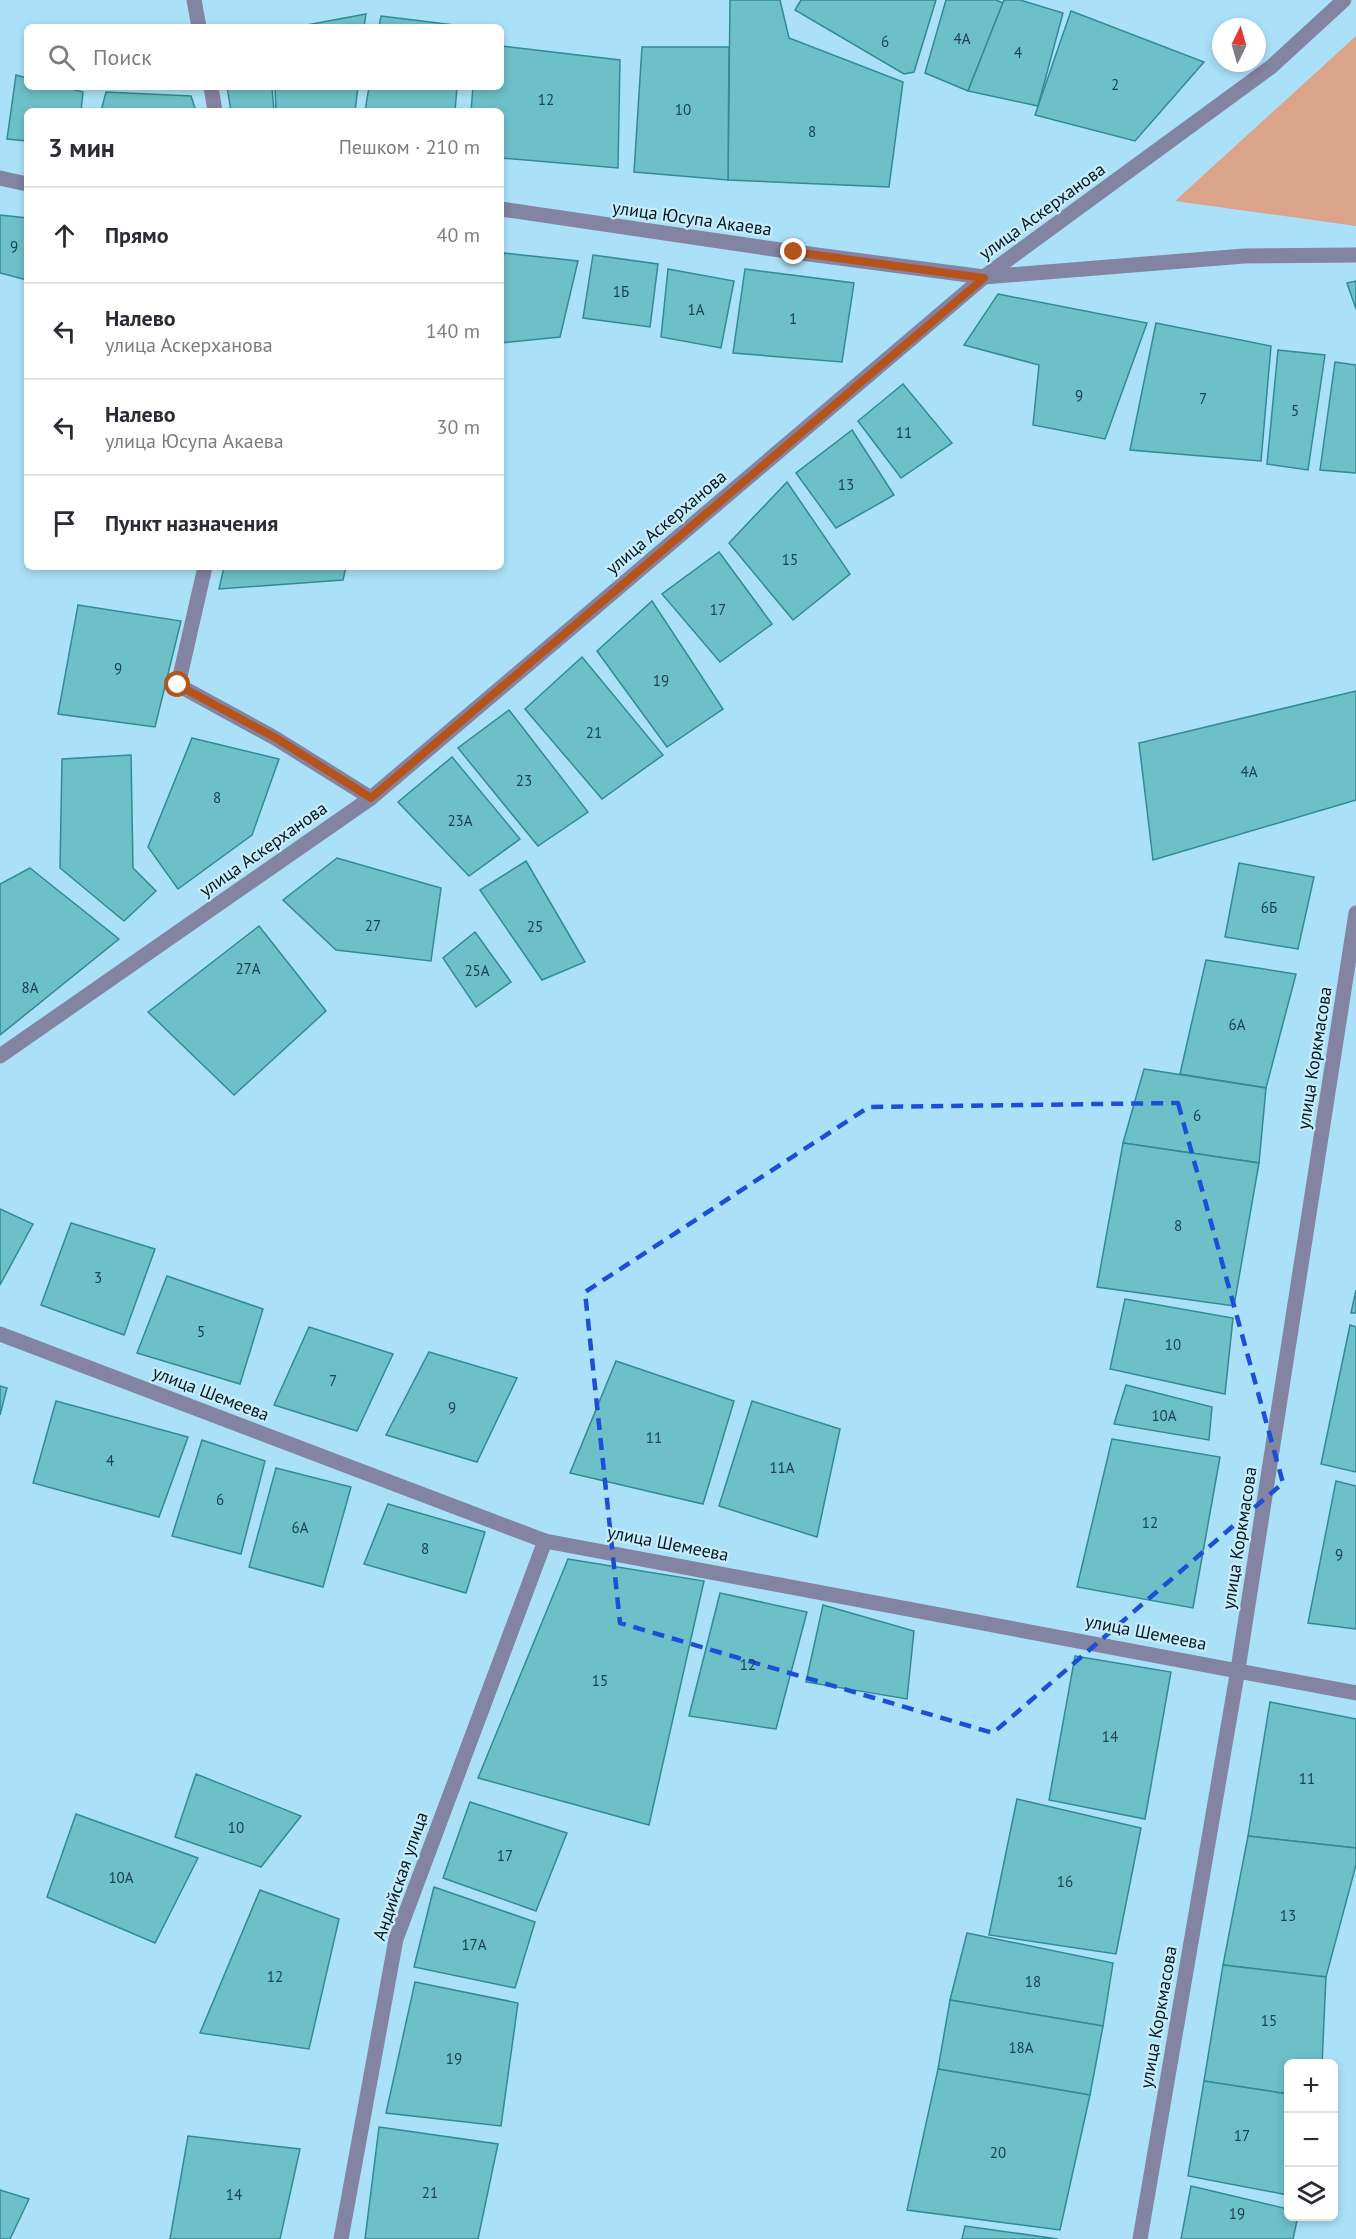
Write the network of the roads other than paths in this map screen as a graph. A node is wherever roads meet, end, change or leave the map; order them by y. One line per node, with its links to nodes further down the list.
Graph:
1 (194, 0): 3 (street)
2 (1344, 0): 10 (street, улица Аскерханова)
3 (198, 24)
4 (212, 90): 5 (street)
5 (214, 108)
6 (0, 178): 7 (street)
7 (24, 183)
8 (504, 209): 10 (street, улица Юсупа Акаева)
9 (1356, 255): 10 (street, улица Юсупа Акаева)
10 (984, 278): 12 (street, улица Аскерханова)
11 (204, 570): 12 (street)
12 (371, 798): 14 (street, улица Аскерханова)
13 (1356, 913): 17 (street, улица Коркмасова)
14 (0, 1056)
15 (0, 1334): 16 (street, улица Шемеева)
16 (545, 1540): 17 (street, улица Шемеева); 19 (street, Андийская улица)
17 (1238, 1669): 18 (street, улица Шемеева); 20 (street, улица Коркмасова)
18 (1356, 1693)
19 (341, 2239)
20 (1140, 2239)

